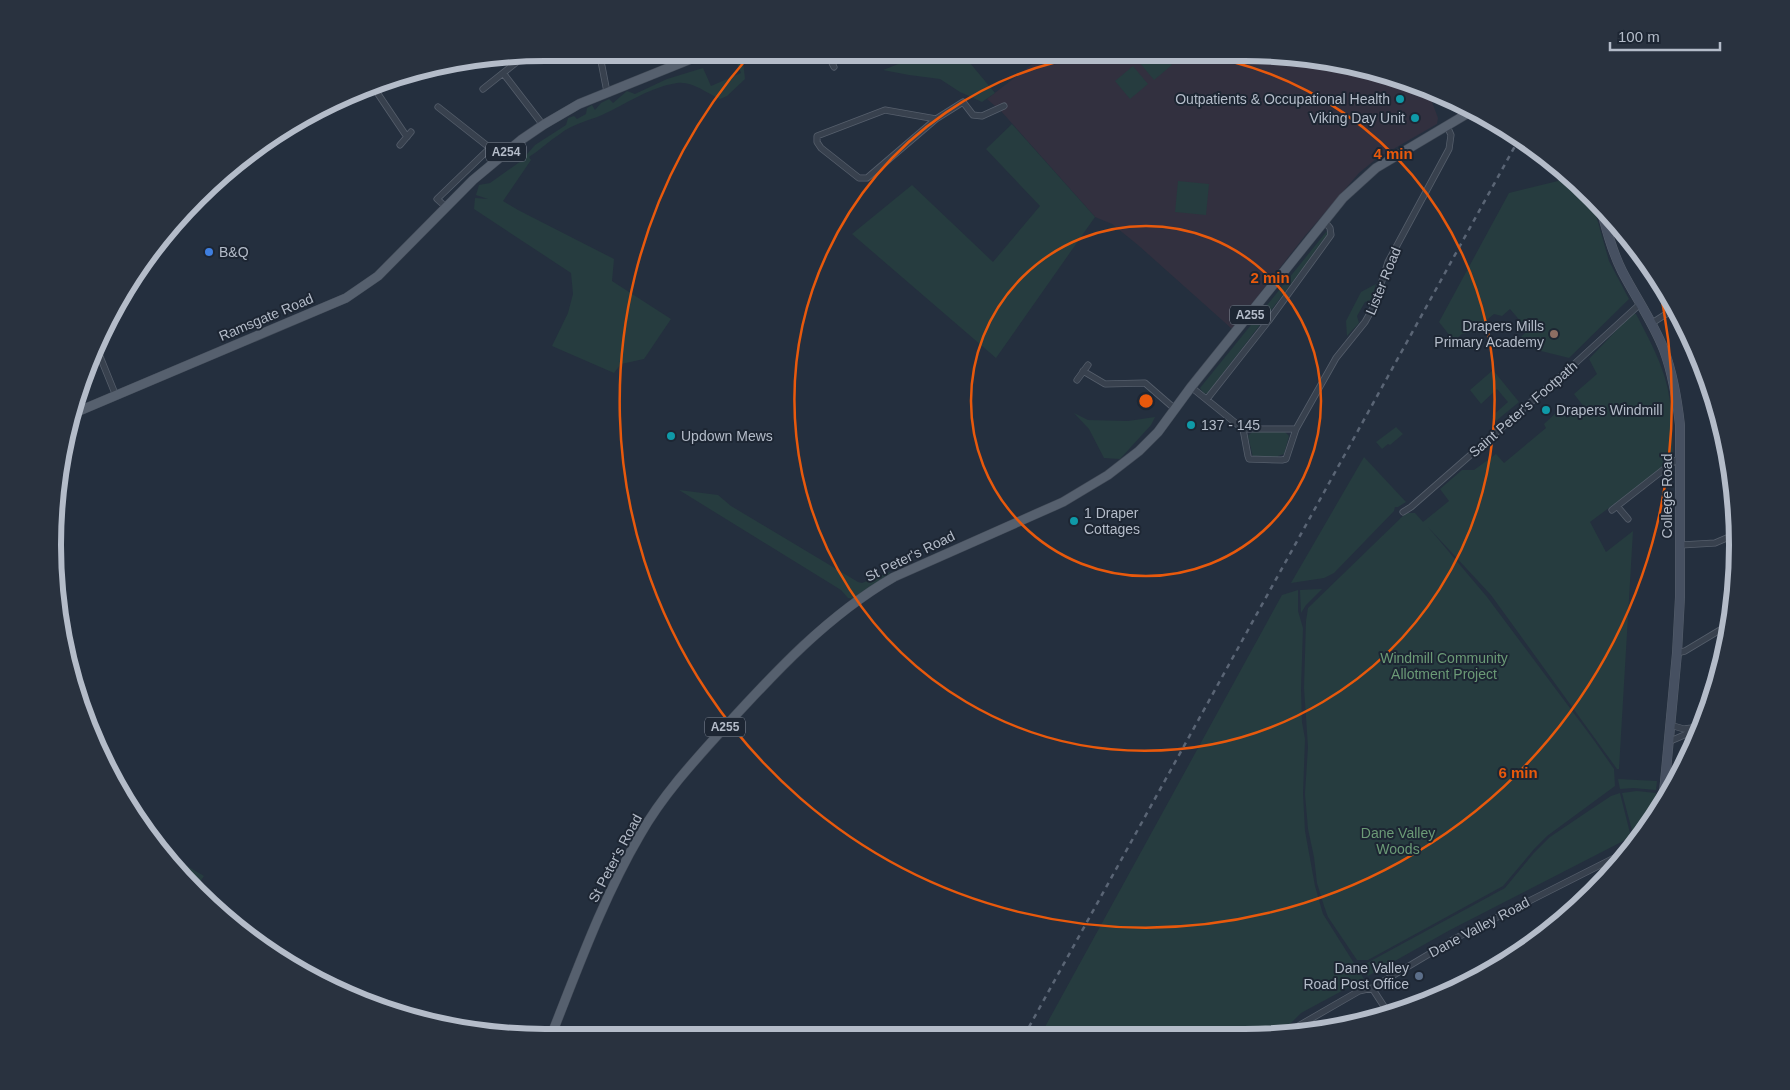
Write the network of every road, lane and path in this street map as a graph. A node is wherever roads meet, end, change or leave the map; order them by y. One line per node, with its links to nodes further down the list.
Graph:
1 (601, 61): 9 (street)
2 (685, 61): 9 (main road, Ramsgate Road / A254)
3 (831, 61): 5 (street)
4 (517, 62): 6 (street)
5 (834, 68)
6 (503, 73): 7 (street); 14 (street)
7 (483, 89)
8 (377, 92): 16 (street)
9 (607, 92): 14 (main road, Ramsgate Road / A254)
10 (1004, 106): 13 (street)
11 (438, 107): 17 (street)
12 (1466, 115): 15 (main road, St Peter's Road / A255)
13 (936, 119): 13 (street)
14 (543, 124): 18 (main road, Ramsgate Road / A254)
15 (1447, 126): 20 (main road, St Peter's Road / A255); 35 (street, Lister Road)
16 (400, 144)
17 (490, 148): 18 (street); 19 (street)
18 (499, 158): 19 (main road, Ramsgate Road / A254)
19 (446, 207): 30 (main road, Ramsgate Road / A254)
20 (1325, 222): 29 (main road, St Peter's Road / A255); 31 (street)
21 (1606, 223): 22 (main road, College Road)
22 (1640, 304): 24 (main road, College Road); 37 (street, Saint Peter's Footpath)
23 (1669, 312): 24 (street)
24 (1652, 323): 36 (main road, College Road)
25 (100, 356): 30 (street)
26 (1088, 365): 27 (street)
27 (1083, 372): 28 (street); 32 (street)
28 (1077, 380)
29 (1191, 387): 31 (street); 32 (main road, St Peter's Road / A255)
30 (116, 396): 33 (main road, Ramsgate Road / A254)
31 (1207, 399): 34 (street)
32 (1175, 409): 51 (main road, St Peter's Road / A255)
33 (81, 410)
34 (1244, 429): 35 (street); 35 (street, Lister Road)
35 (1296, 429)
36 (1681, 457): 38 (street); 40 (main road, College Road)
37 (1403, 512)
38 (1628, 519)
39 (1729, 537): 40 (street)
40 (1681, 545): 42 (main road, College Road)
41 (1721, 629): 42 (street)
42 (1677, 653): 43 (main road, College Road)
43 (1670, 725): 44 (street); 45 (main road, College Road)
44 (1692, 728): 45 (street)
45 (1668, 742): 46 (main road, College Road)
46 (1664, 786)
47 (1614, 858): 48 (street, Dane Valley Road)
48 (1372, 988): 49 (street); 50 (street, Dane Valley Road)
49 (1385, 1008)
50 (1298, 1026)
51 (554, 1029)

